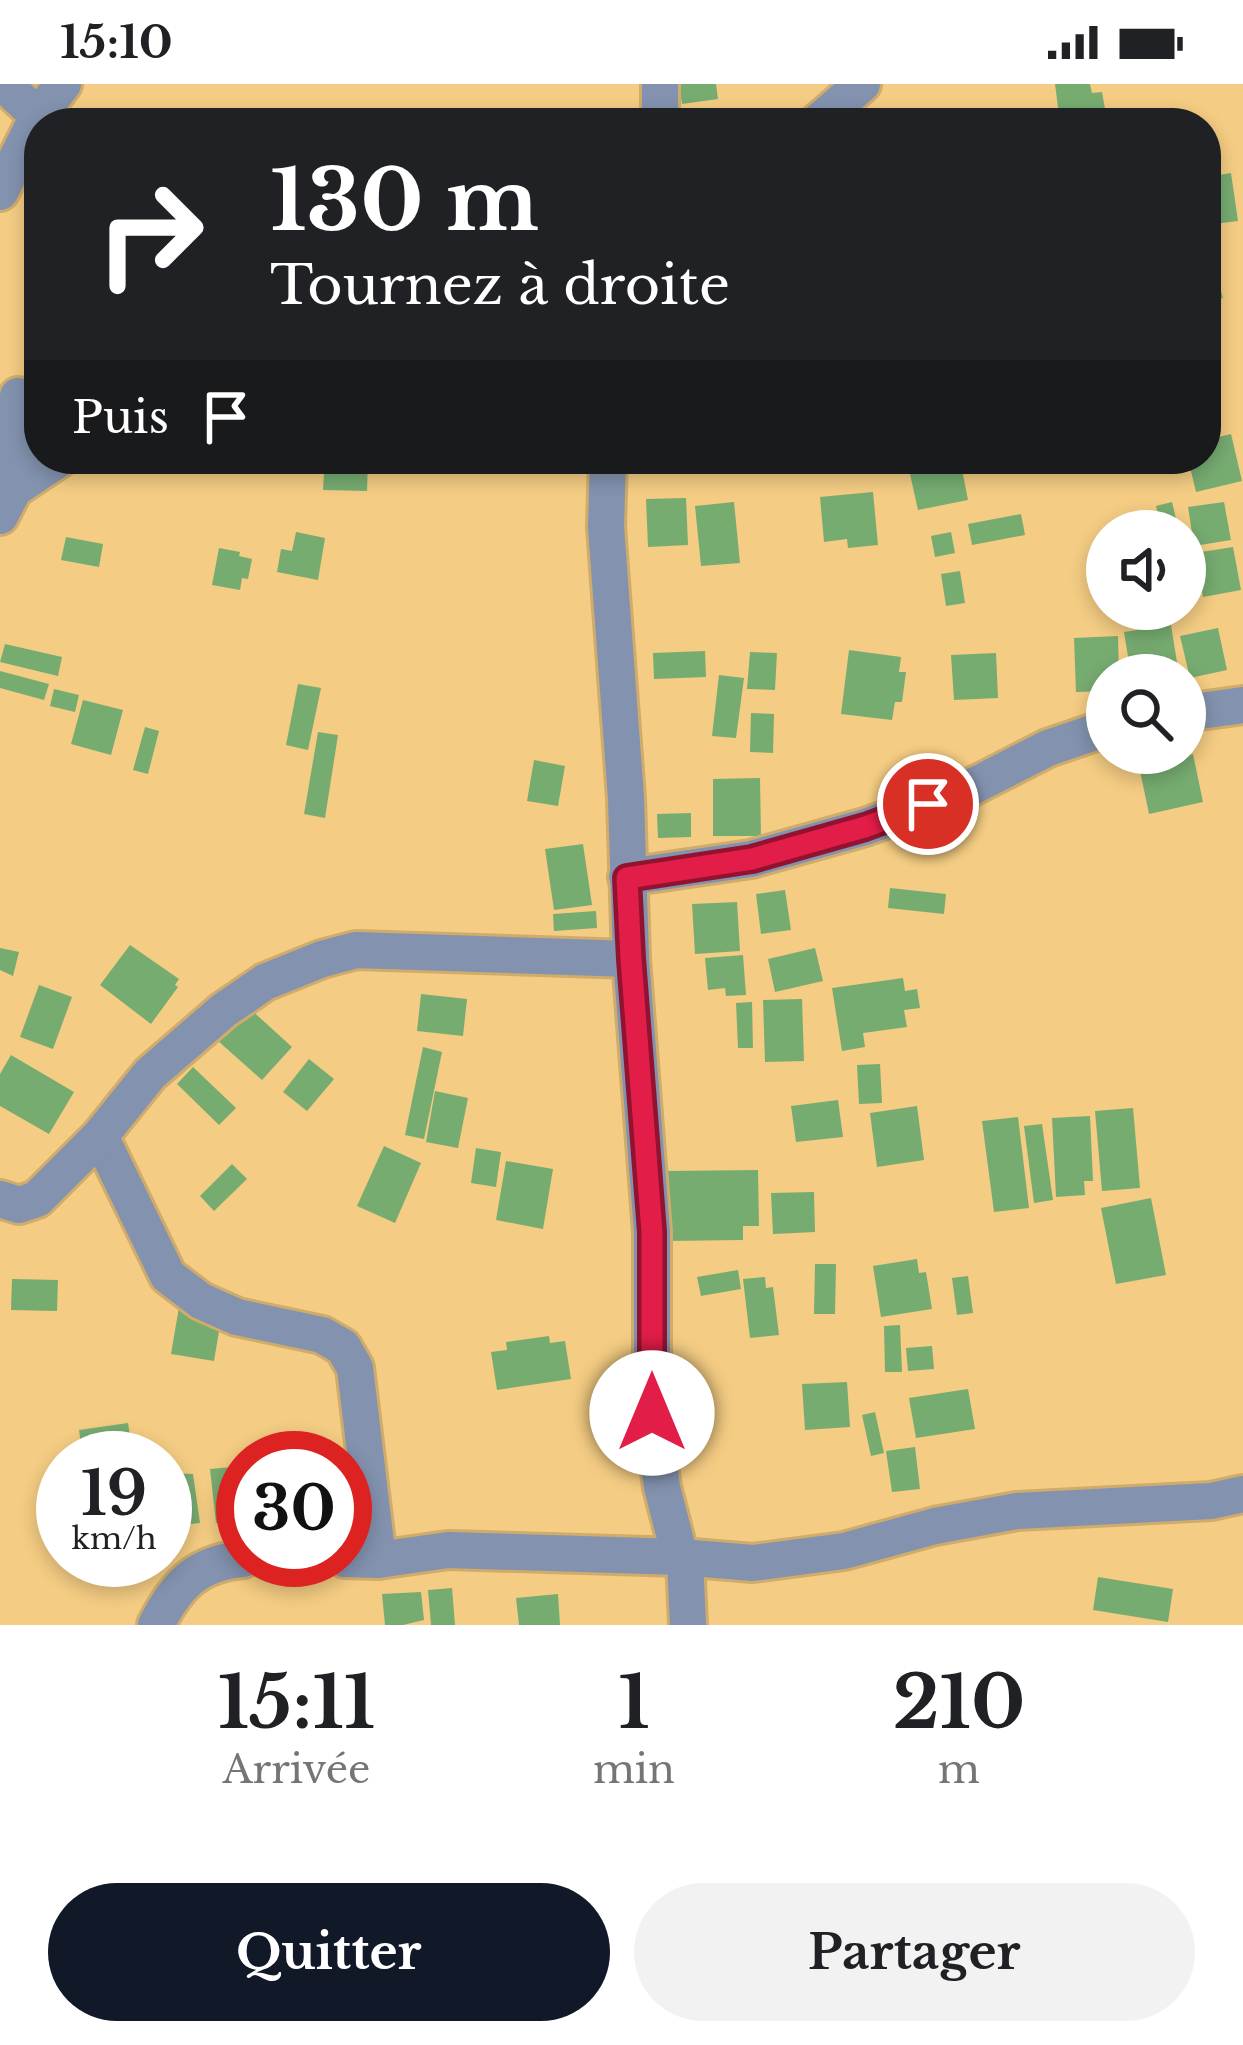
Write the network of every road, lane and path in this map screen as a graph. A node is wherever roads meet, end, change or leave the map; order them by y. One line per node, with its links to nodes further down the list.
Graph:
1 (4, 84): 4 (street)
2 (63, 84): 5 (street)
3 (862, 84): 6 (street)
4 (30, 108)
5 (44, 108)
6 (834, 108)
7 (24, 144): 8 (street)
8 (0, 192)
9 (19, 395): 12 (street)
10 (41, 474): 12 (street)
11 (608, 474): 16 (street)
12 (7, 503)
13 (1243, 705): 14 (street)
14 (1206, 710)
15 (1086, 735): 16 (street)
16 (627, 878): 17 (street)
17 (631, 959): 18 (street); 22 (street)
18 (100, 1136): 19 (street); 20 (street)
19 (0, 1199)
20 (357, 1431)
21 (1243, 1494): 22 (street)
22 (680, 1557): 23 (street); 26 (street)
23 (372, 1558)
24 (216, 1565): 25 (street)
25 (156, 1625)
26 (688, 1625)

